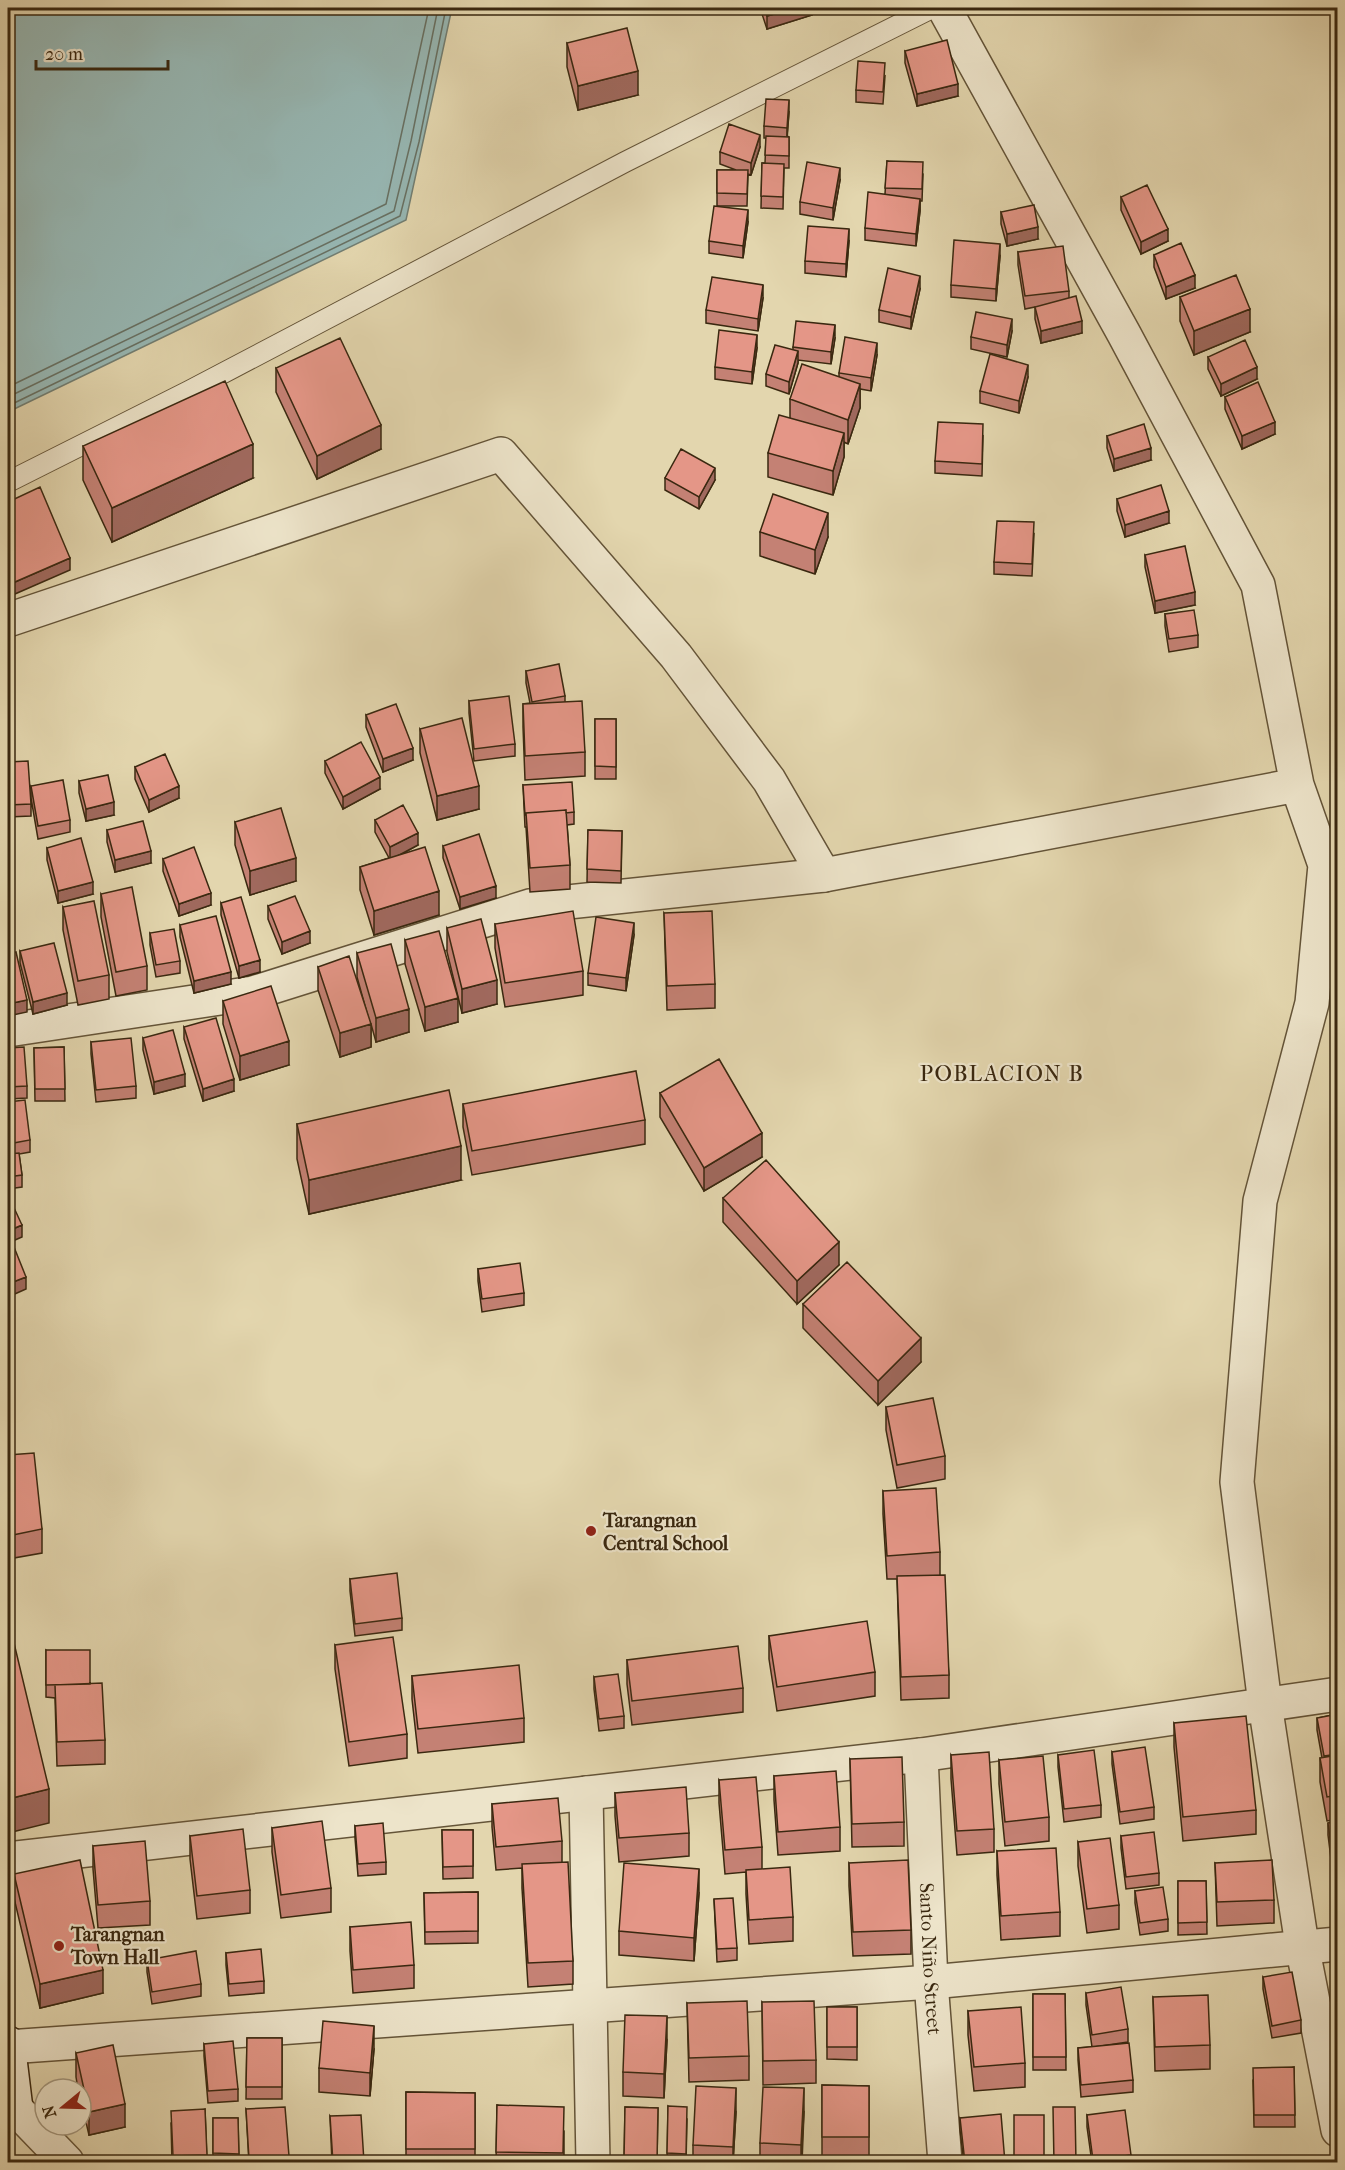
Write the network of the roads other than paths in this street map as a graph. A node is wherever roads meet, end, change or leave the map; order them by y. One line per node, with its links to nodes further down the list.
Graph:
1 (932, 8): 3 (lane)
2 (944, 8): 5 (street)
3 (8, 482)
4 (8, 620): 6 (street)
5 (1297, 785): 6 (street); 9 (street)
6 (824, 875): 7 (street)
7 (8, 1030)
8 (1338, 1694): 9 (street)
9 (1265, 1704): 10 (street); 14 (street)
10 (921, 1755): 11 (street); 15 (street, Santo Niño Street)
11 (586, 1793): 12 (street); 16 (street)
12 (8, 1859)
13 (1338, 1944): 14 (street)
14 (1302, 1945): 15 (street); 19 (street)
15 (931, 1982): 16 (street); 22 (street, Santo Niño Street)
16 (590, 2007): 17 (street); 21 (street)
17 (8, 2045): 18 (street)
18 (12, 2110): 20 (street)
19 (1338, 2130)
20 (67, 2163)
21 (592, 2163)
22 (945, 2163)

